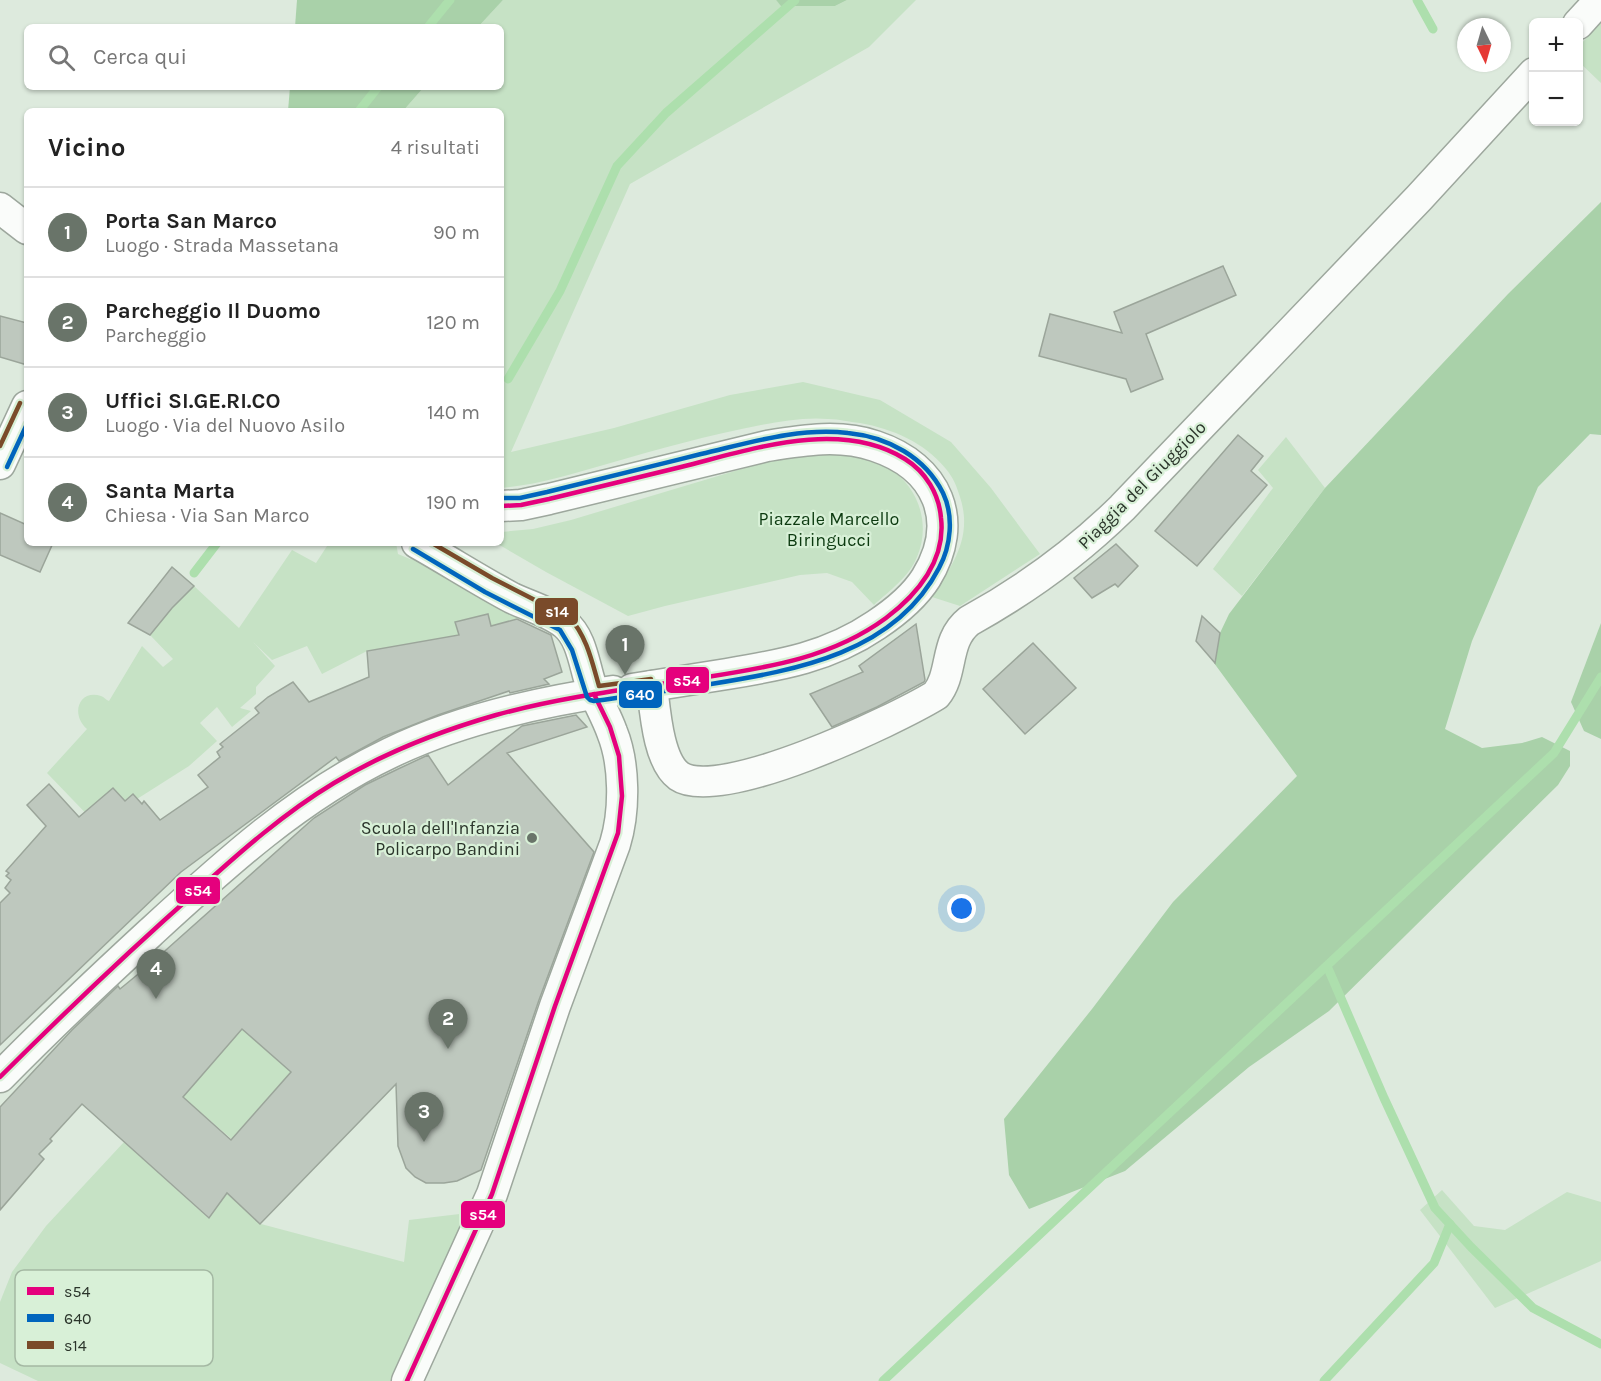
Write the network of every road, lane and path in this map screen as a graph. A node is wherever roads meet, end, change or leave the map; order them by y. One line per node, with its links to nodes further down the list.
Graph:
1 (1600, 0): 2 (street)
2 (1583, 19)
3 (1529, 77): 10 (street, Piaggia del Giuggiolo)
4 (0, 208): 5 (street)
5 (24, 227)
6 (24, 412): 7 (street)
7 (0, 464)
8 (504, 506): 10 (street)
9 (422, 546): 10 (street)
10 (625, 690): 11 (street); 12 (street)
11 (0, 1077)
12 (407, 1381)

